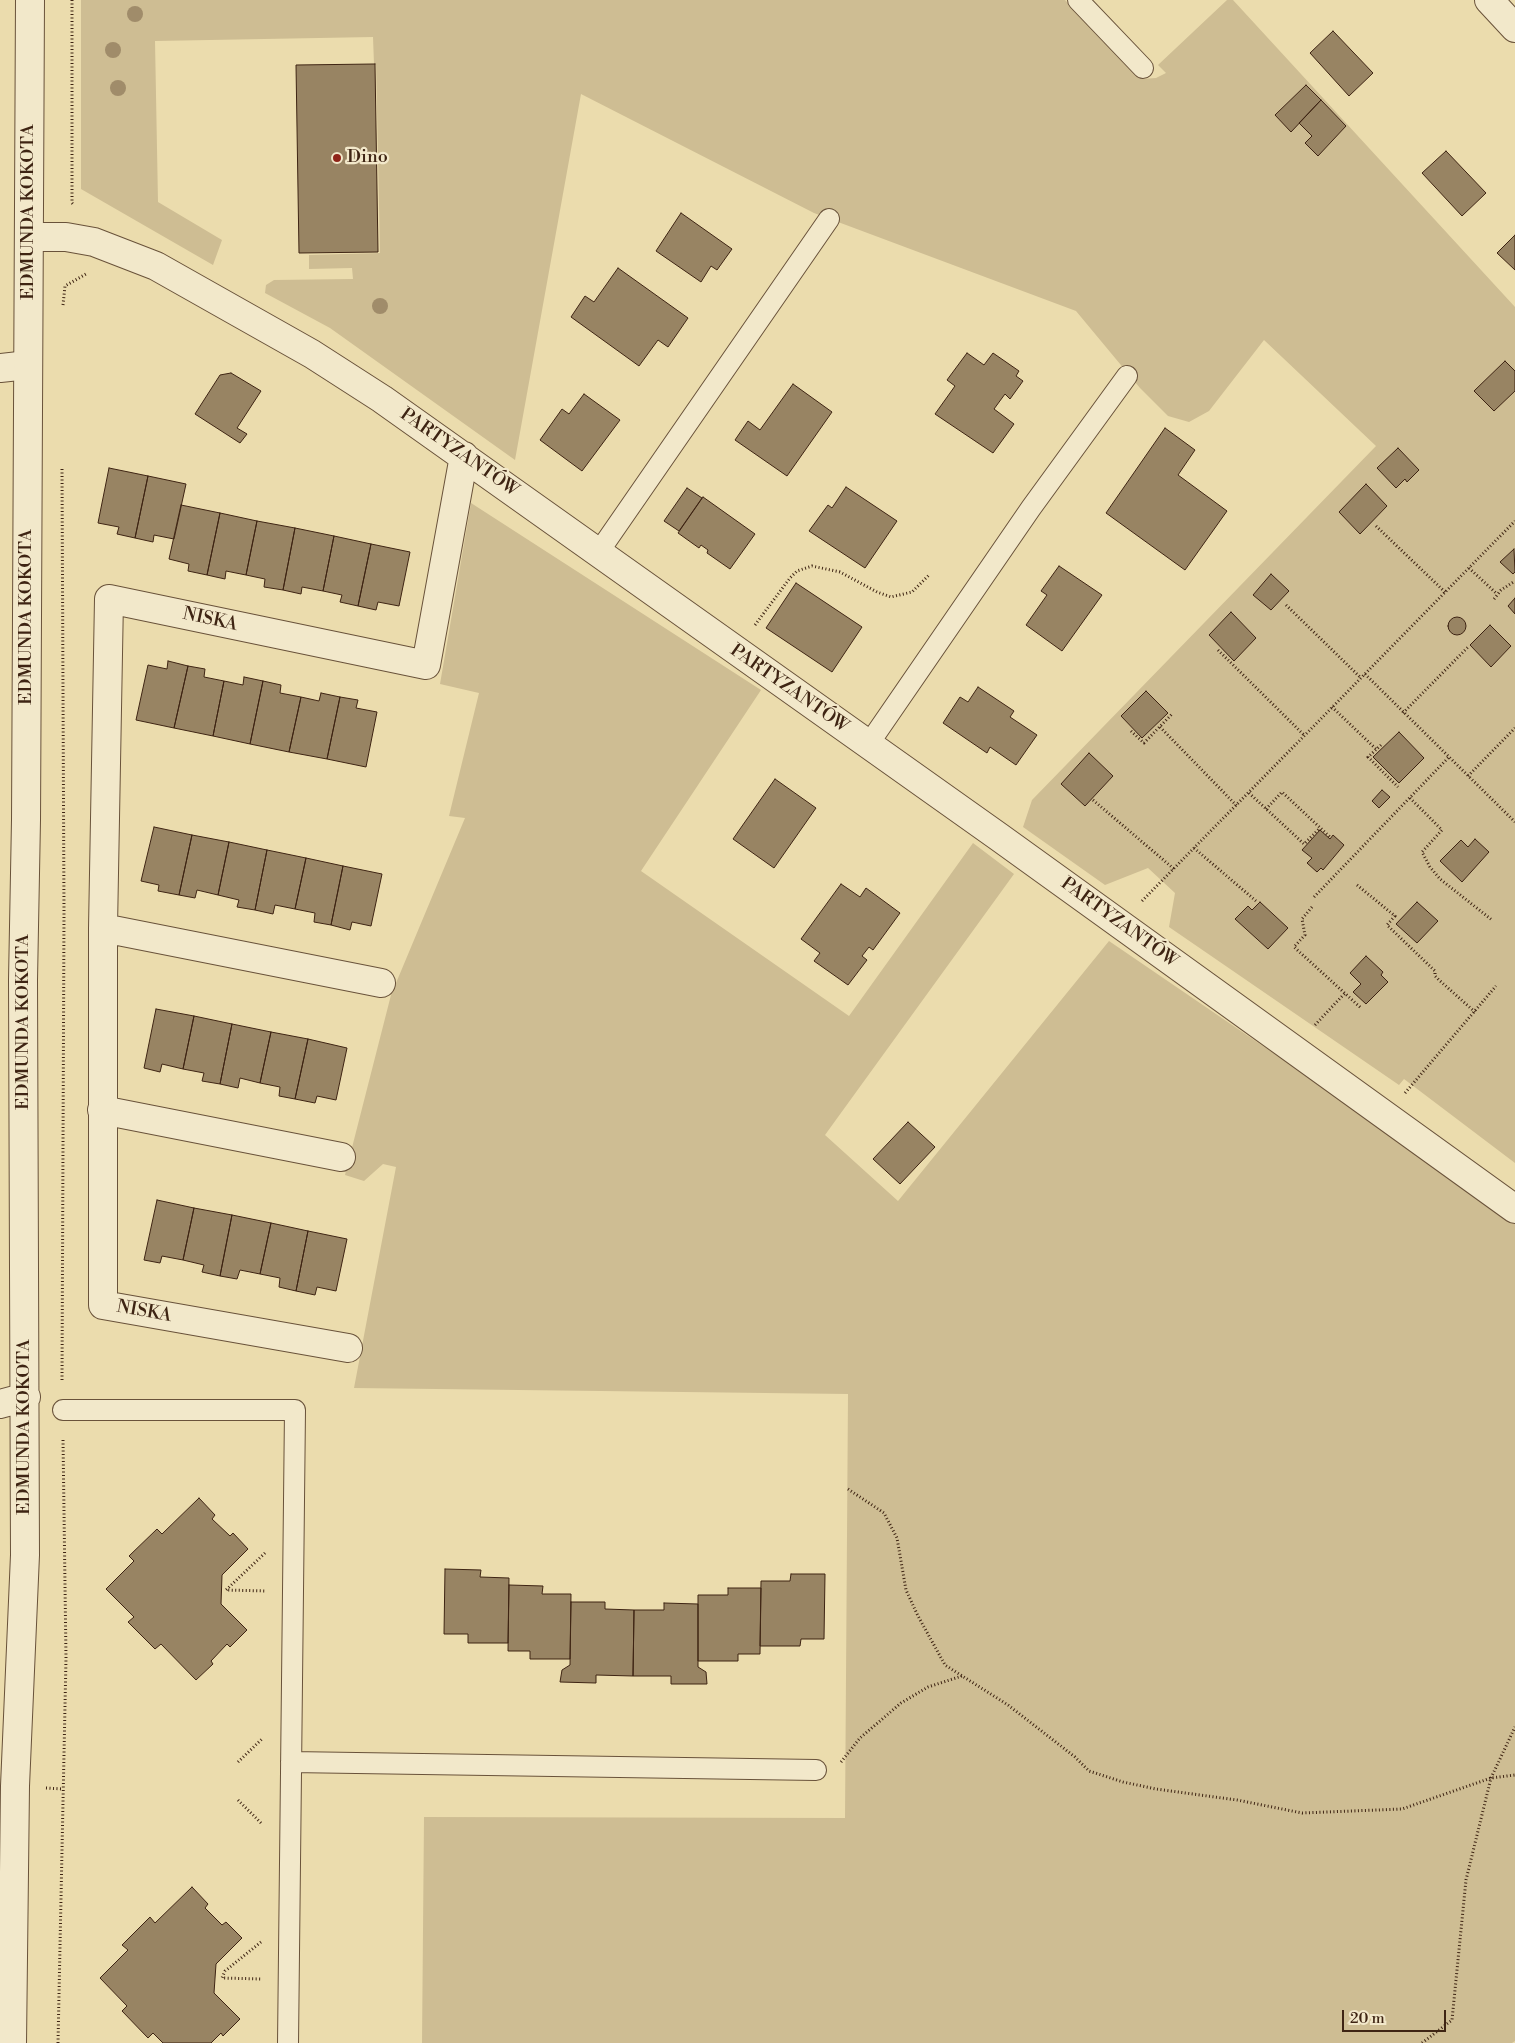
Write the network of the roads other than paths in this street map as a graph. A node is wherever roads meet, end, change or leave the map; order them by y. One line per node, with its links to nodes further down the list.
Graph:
1 (30, 0): 7 (street, EDMUNDA KOKOTA)
2 (1078, 0): 5 (lane)
3 (1488, 0): 4 (street)
4 (1515, 28)
5 (1143, 68)
6 (829, 219): 12 (lane)
7 (29, 237): 8 (street, EDMUNDA KOKOTA); 11 (street, PARTYZANTÓW)
8 (28, 365): 9 (street); 20 (street, EDMUNDA KOKOTA)
9 (0, 368)
10 (1127, 376): 13 (lane)
11 (464, 456): 12 (street, PARTYZANTÓW); 14 (street, NISKA)
12 (598, 553): 13 (street, PARTYZANTÓW)
13 (868, 744): 18 (street, PARTYZANTÓW)
14 (103, 928): 15 (street); 16 (street, NISKA)
15 (381, 983)
16 (102, 1110): 17 (street); 19 (street, NISKA)
17 (341, 1157)
18 (1515, 1209)
19 (348, 1348)
20 (26, 1397): 21 (street); 25 (street, EDMUNDA KOKOTA)
21 (0, 1404)
22 (63, 1410): 23 (lane)
23 (292, 1762): 24 (lane); 26 (lane)
24 (816, 1770)
25 (12, 2043)
26 (288, 2043)

